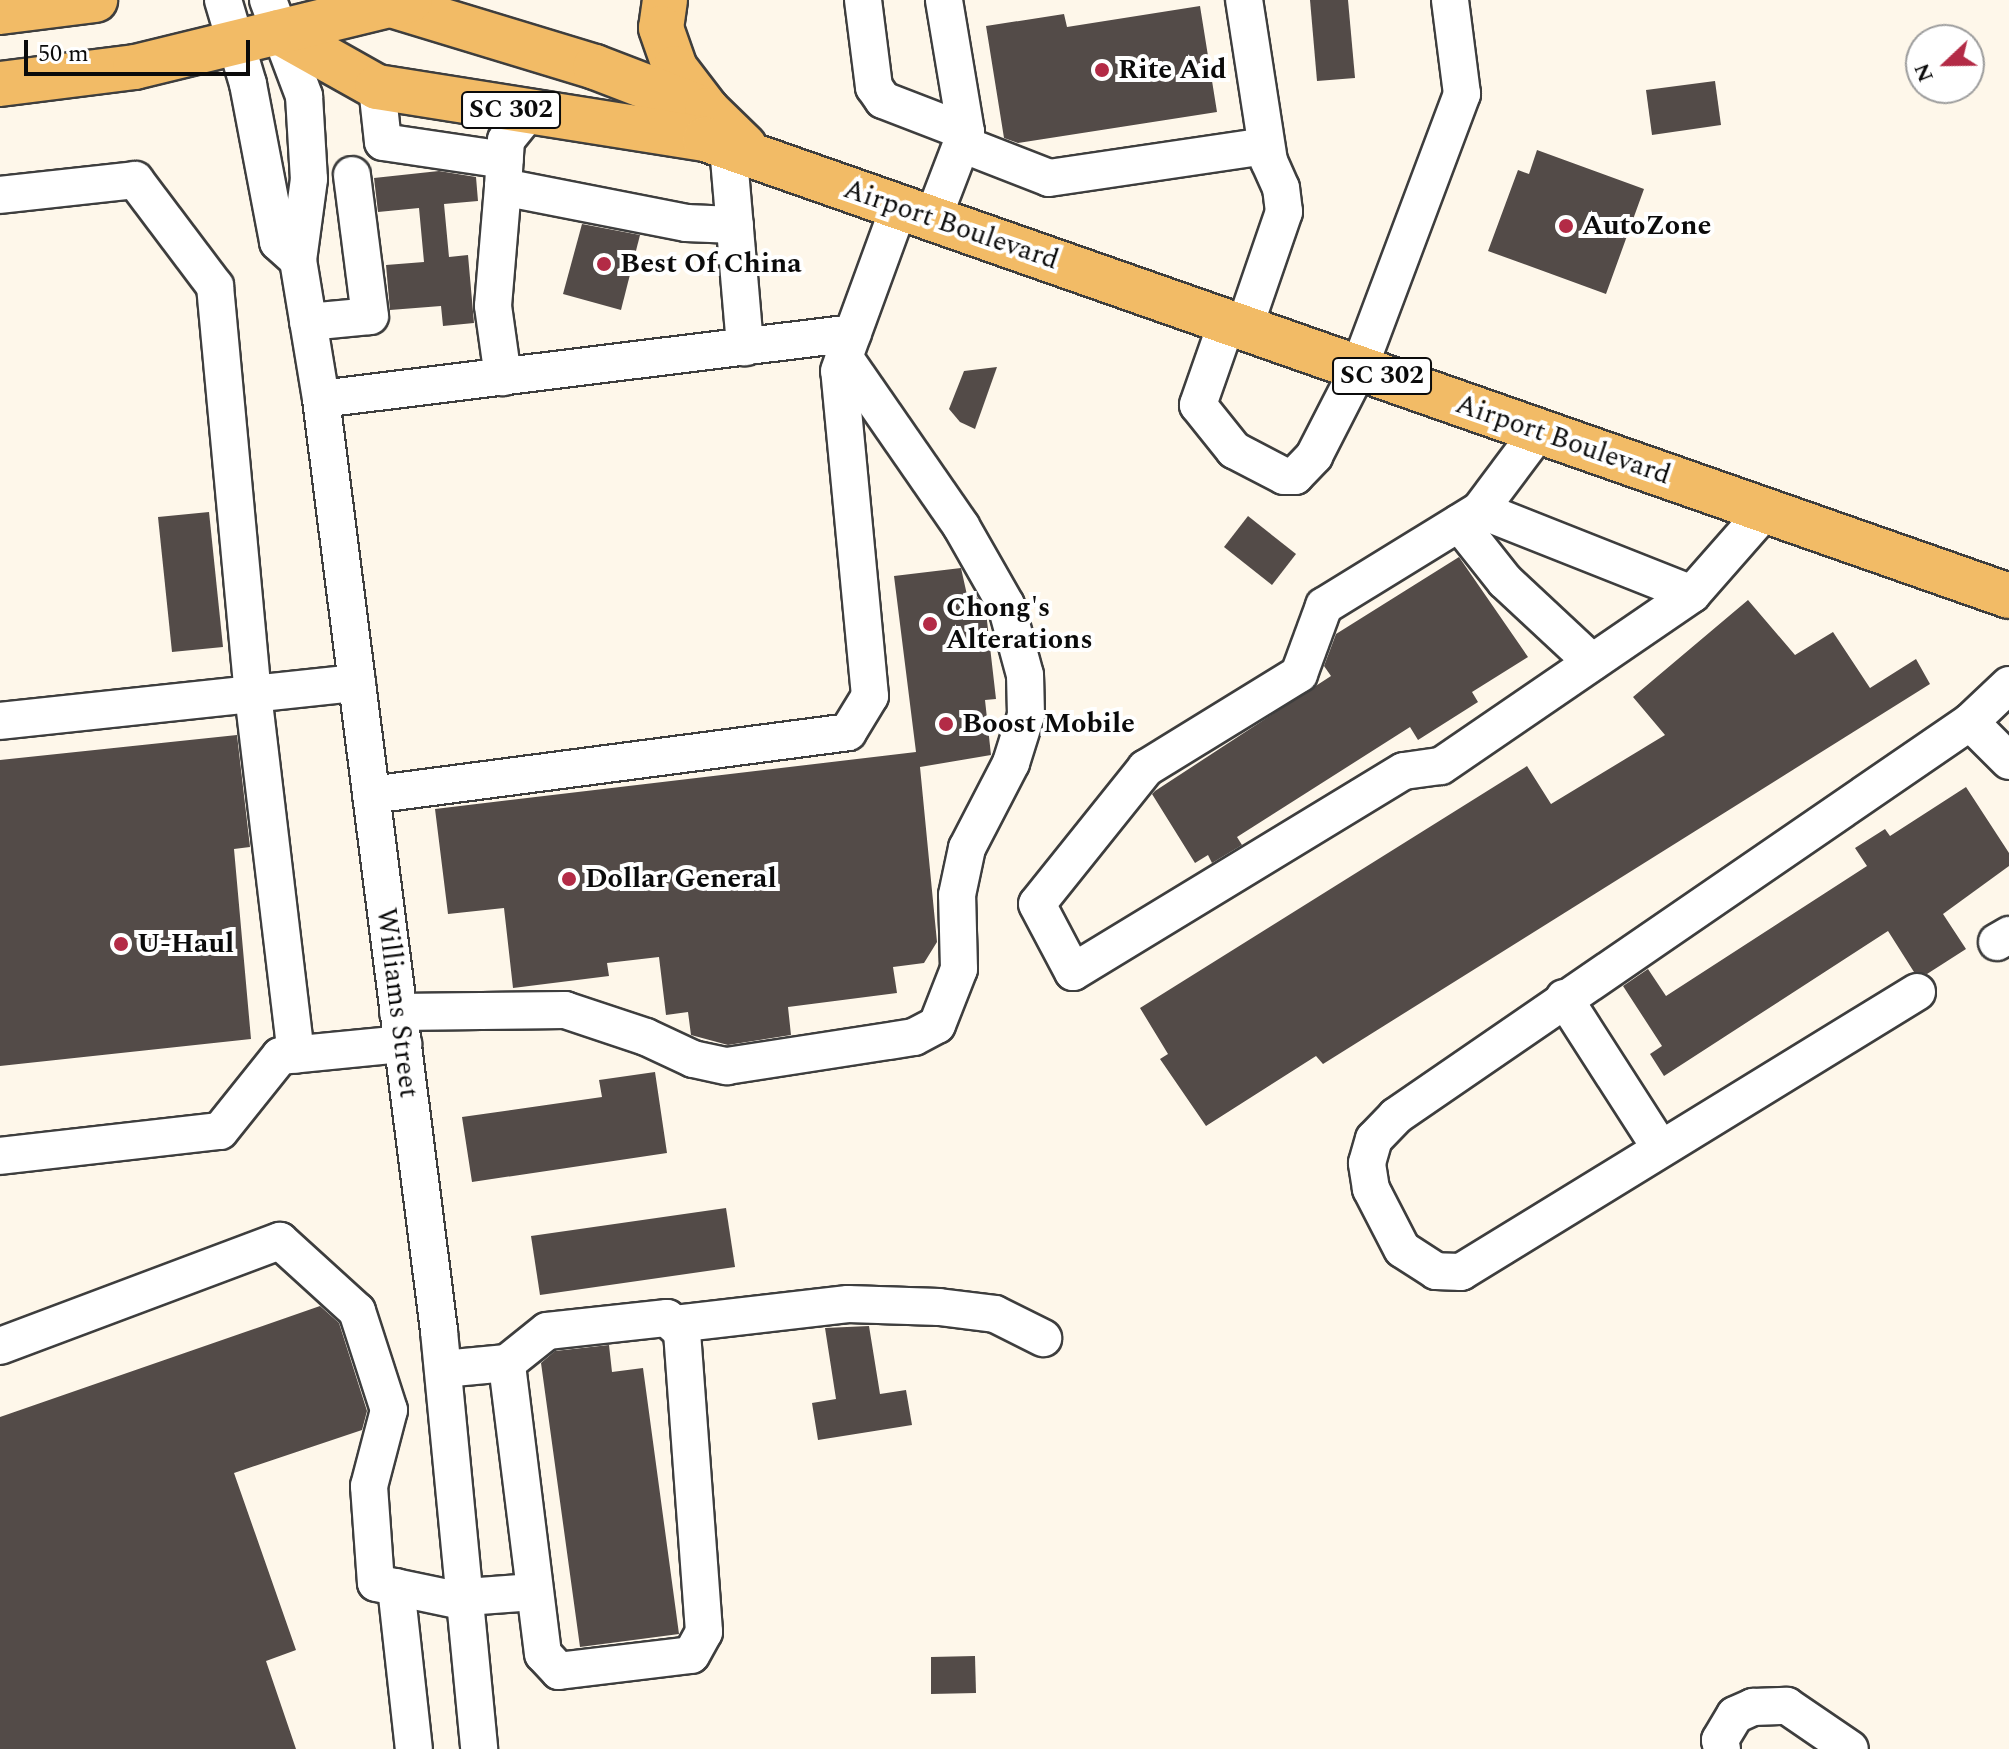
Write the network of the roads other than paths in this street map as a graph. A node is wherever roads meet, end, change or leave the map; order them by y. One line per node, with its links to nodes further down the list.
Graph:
1 (95, 0): 9 (main road)
2 (223, 0): 11 (street, Williams Street)
3 (665, 0): 15 (main road)
4 (863, 0): 16 (street)
5 (944, 0): 16 (street)
6 (1244, 0): 18 (street)
7 (1450, 0): 30 (street)
8 (393, 1): 10 (main road); 15 (main road, Airport Boulevard / SC 302)
9 (0, 12)
10 (280, 32): 11 (main road); 13 (main road, Airport Boulevard / SC 302); 21 (street, Williams Street)
11 (232, 43): 12 (main road); 25 (street, Williams Street)
12 (0, 84)
13 (377, 87): 14 (main road, Airport Boulevard / SC 302); 17 (street)
14 (528, 113): 15 (main road, Airport Boulevard / SC 302); 19 (street)
15 (730, 138): 23 (main road, Airport Boulevard / SC 302); 24 (street)
16 (964, 138): 18 (street); 23 (street)
17 (383, 142): 19 (street); 20 (street)
18 (1266, 146): 27 (street)
19 (504, 174): 24 (street); 31 (street)
20 (352, 175): 21 (street); 26 (street)
21 (309, 179): 25 (street, Williams Street)
22 (0, 195): 41 (street)
23 (916, 212): 27 (main road, Airport Boulevard / SC 302); 28 (street)
24 (735, 225): 29 (street)
25 (298, 260): 26 (street, Williams Street)
26 (308, 322): 32 (street, Williams Street)
27 (1235, 325): 30 (main road, Airport Boulevard / SC 302); 30 (street)
28 (848, 345): 29 (street); 45 (street); 48 (street)
29 (745, 347): 31 (street)
30 (1359, 368): 33 (main road, Airport Boulevard / SC 302)
31 (503, 377): 32 (street)
32 (321, 399): 39 (street, Williams Street)
33 (1539, 431): 34 (main road, Airport Boulevard / SC 302); 35 (street)
34 (1765, 511): 36 (street); 37 (main road, Airport Boulevard / SC 302)
35 (1469, 516): 36 (street); 38 (street); 38 (street)
36 (1692, 594): 38 (street)
37 (2009, 596)
38 (1592, 662)
39 (357, 683): 41 (street); 45 (street, Williams Street)
40 (2008, 687): 43 (street)
41 (253, 694): 42 (street); 49 (street)
42 (0, 721)
43 (1970, 722): 44 (street); 47 (street)
44 (2009, 761)
45 (371, 795): 48 (street, Williams Street)
46 (1917, 992): 50 (street)
47 (1564, 998): 50 (street); 50 (street)
48 (400, 1028): 49 (street); 56 (street, Williams Street)
49 (296, 1054): 51 (street)
50 (1661, 1149)
51 (0, 1156)
52 (675, 1324): 53 (street); 55 (street); 58 (street)
53 (1043, 1338)
54 (0, 1346): 57 (street)
55 (507, 1363): 56 (street); 58 (street)
56 (443, 1369): 59 (street, Williams Street)
57 (396, 1587): 59 (street); 60 (street)
58 (534, 1592): 59 (street)
59 (466, 1599): 61 (street, Williams Street)
60 (414, 1749)
61 (479, 1749)
62 (1722, 1749): 63 (street)
63 (1850, 1749)

